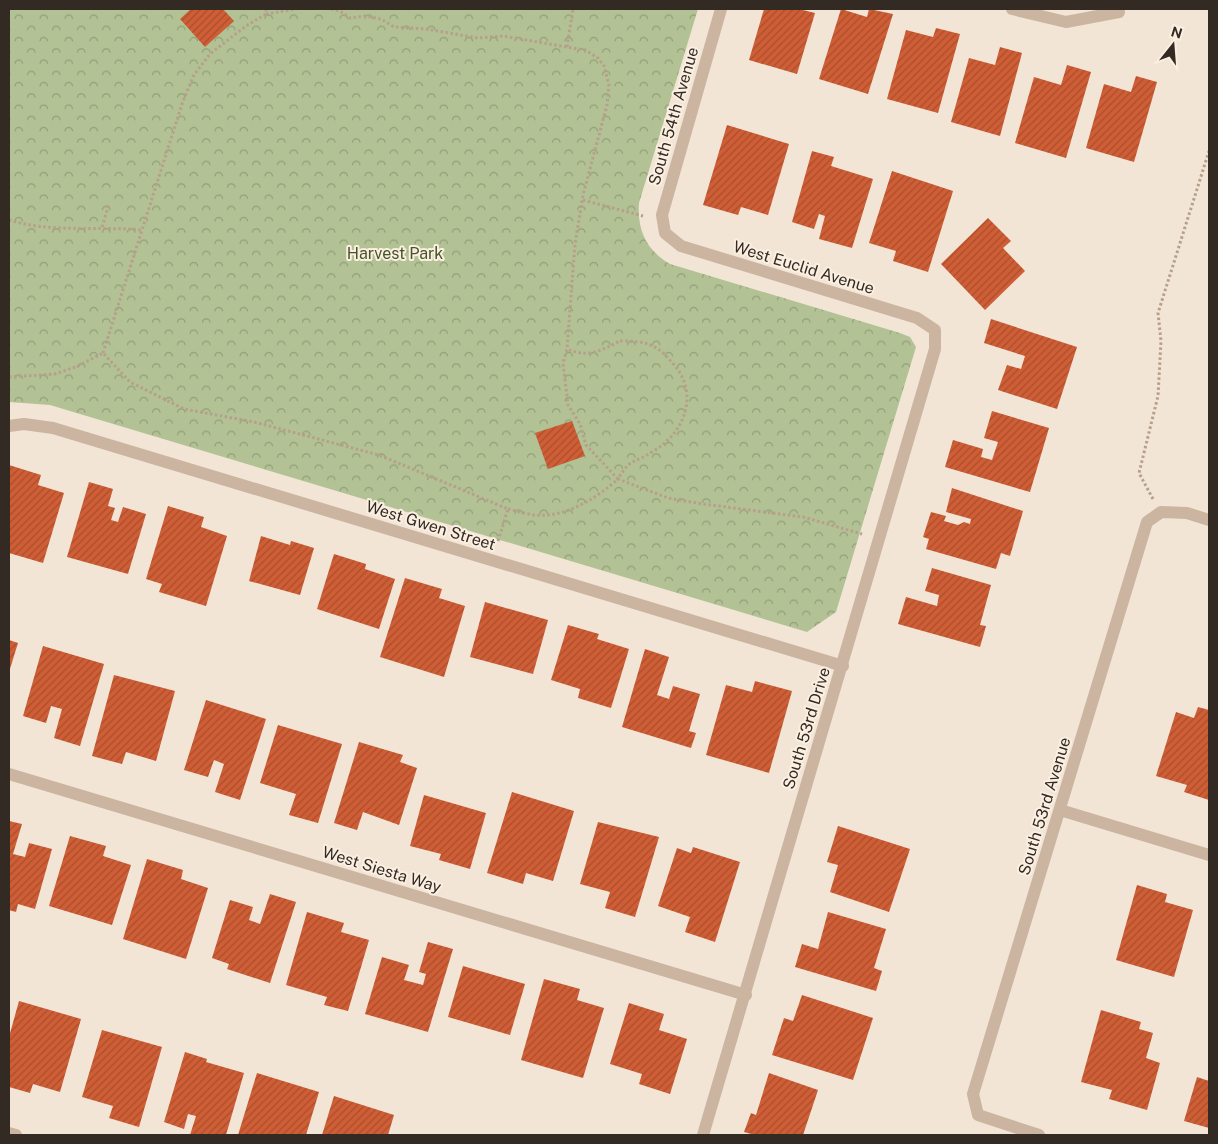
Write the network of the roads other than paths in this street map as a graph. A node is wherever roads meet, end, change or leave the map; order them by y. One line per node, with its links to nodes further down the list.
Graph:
1 (721, 9): 4 (street, South 54th Avenue)
2 (1012, 9): 3 (street)
3 (1119, 12)
4 (665, 233): 5 (street, West Euclid Avenue)
5 (935, 330): 8 (street, South 53rd Drive)
6 (9, 426): 8 (street, West Gwen Street)
7 (1209, 520): 10 (street, South 53rd Avenue)
8 (843, 666): 12 (street, South 53rd Drive)
9 (9, 774): 12 (street, West Siesta Way)
10 (1060, 810): 11 (street); 16 (street, South 53rd Avenue)
11 (1209, 855)
12 (746, 995): 15 (street, South 53rd Drive)
13 (9, 1133): 14 (street)
14 (16, 1135)
15 (703, 1135)
16 (1039, 1135)

